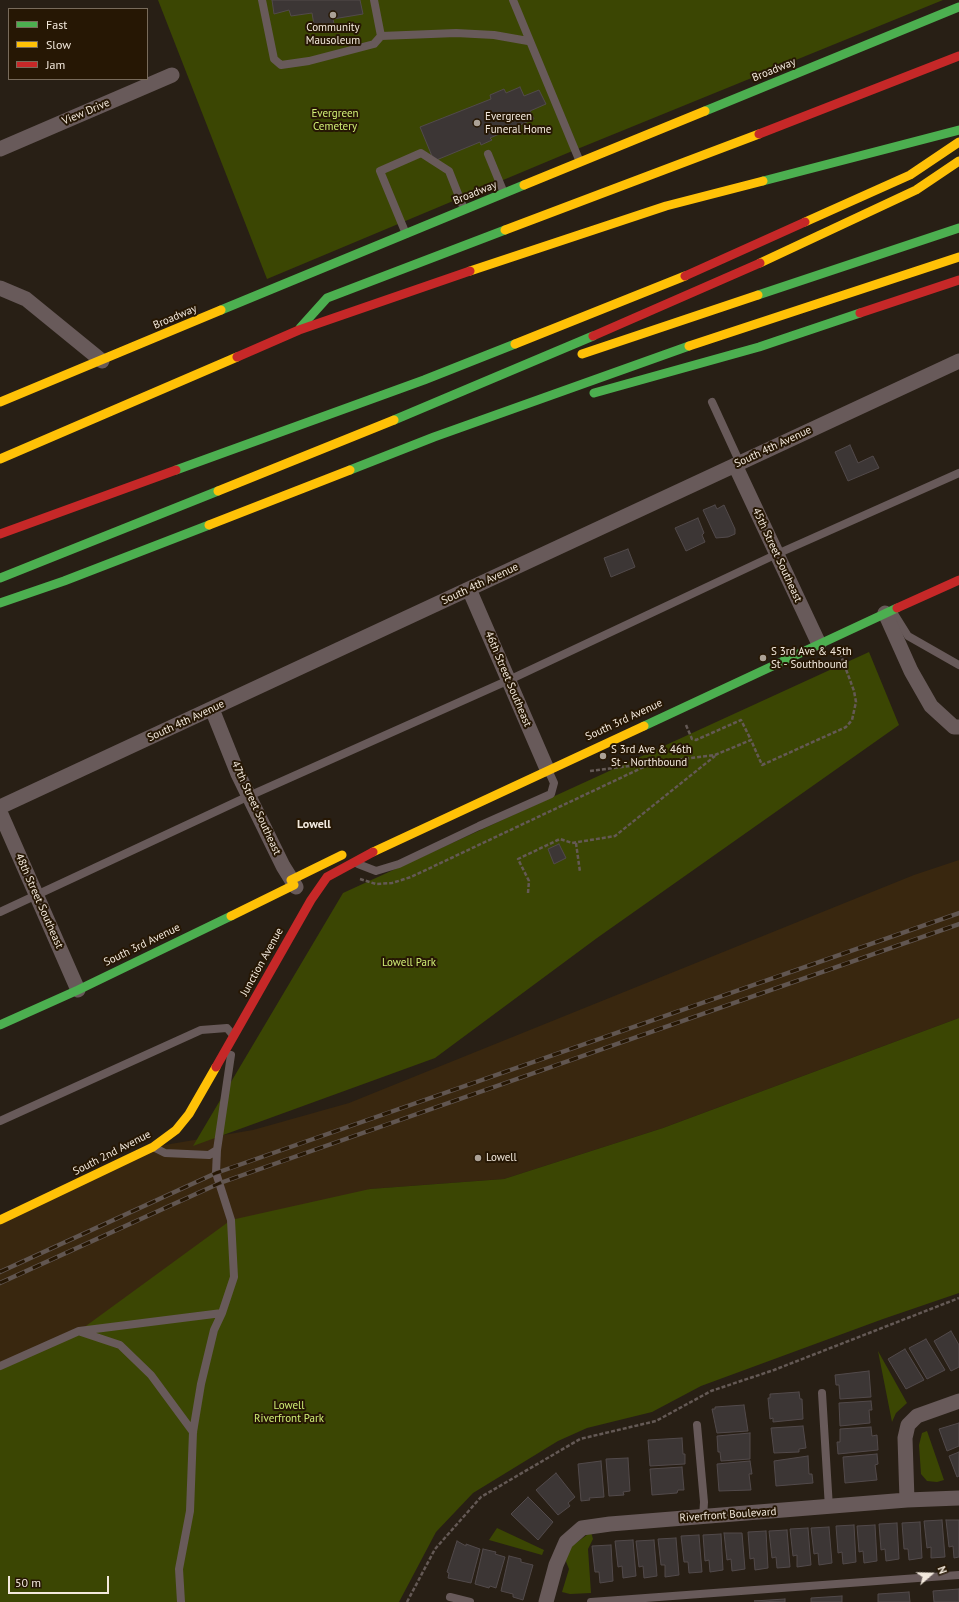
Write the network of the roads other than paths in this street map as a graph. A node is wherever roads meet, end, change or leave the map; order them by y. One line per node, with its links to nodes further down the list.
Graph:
1 (262, 0): 5 (lane)
2 (374, 0): 5 (lane)
3 (513, 0): 6 (lane)
4 (959, 7): 14 (main road, Broadway)
5 (381, 36): 6 (lane)
6 (528, 41): 14 (lane)
7 (959, 56): 22 (main road)
8 (172, 75): 11 (street, View Drive)
9 (959, 130): 22 (main road)
10 (959, 142): 36 (main road)
11 (0, 149)
12 (488, 154): 15 (lane)
13 (959, 161): 28 (main road)
14 (580, 163): 15 (main road, Broadway)
15 (505, 194): 16 (main road, Broadway)
16 (464, 210): 18 (main road, Broadway); 18 (lane)
17 (959, 228): 23 (main road)
18 (406, 234): 24 (main road, Broadway)
19 (959, 257): 32 (main road)
20 (959, 280): 27 (main road)
21 (0, 288): 24 (street)
22 (299, 330): 33 (main road)
23 (570, 358)
24 (102, 361): 29 (main road, Broadway)
25 (959, 361): 34 (street, South 4th Avenue)
26 (548, 365): 28 (main road)
27 (584, 396)
28 (450, 398): 38 (main road)
29 (0, 402)
30 (562, 402): 32 (main road)
31 (712, 402): 34 (lane)
32 (434, 437): 41 (main road)
33 (0, 459)
34 (737, 464): 37 (street, 45th Street Southeast); 40 (street, South 4th Avenue)
35 (959, 474): 37 (lane)
36 (0, 534)
37 (777, 554): 43 (street, 45th Street Southeast); 45 (lane)
38 (0, 578)
39 (959, 580): 42 (main road, South 3rd Avenue)
40 (469, 589): 45 (street, 46th Street Southeast); 46 (street, South 4th Avenue)
41 (0, 604)
42 (888, 611): 43 (main road, South 3rd Avenue); 44 (lane); 47 (street)
43 (819, 644): 48 (main road, South 3rd Avenue)
44 (959, 665)
45 (509, 680): 48 (street, 46th Street Southeast); 49 (lane)
46 (212, 709): 49 (street, 47th Street Southeast); 50 (street, South 4th Avenue)
47 (959, 727)
48 (548, 769): 52 (main road, South 3rd Avenue); 53 (lane)
49 (249, 796): 54 (street, 47th Street Southeast); 55 (lane)
50 (0, 806)
51 (0, 812): 55 (street, 48th Street Southeast)
52 (425, 827): 53 (main road, South 3rd Avenue); 54 (main road, South 3rd Avenue)
53 (352, 862): 56 (main road, South 3rd Avenue)
54 (292, 883): 56 (street, 47th Street Southeast); 58 (main road, South 3rd Avenue)
55 (37, 895): 57 (lane); 58 (street, 48th Street Southeast)
56 (311, 900): 60 (main road, Junction Avenue)
57 (0, 912)
58 (78, 990): 59 (main road, South 3rd Avenue)
59 (0, 1025)
60 (234, 1036): 61 (lane); 62 (main road, South 2nd Avenue); 63 (lane)
61 (0, 1120)
62 (153, 1147): 63 (lane); 64 (main road, South 2nd Avenue)
63 (216, 1150): 65 (lane)
64 (0, 1220)
65 (222, 1313): 66 (lane); 71 (lane)
66 (79, 1331): 67 (lane); 71 (lane)
67 (0, 1366)
68 (822, 1393): 74 (lane)
69 (959, 1401): 73 (street)
70 (698, 1425): 75 (lane)
71 (193, 1432): 78 (lane)
72 (959, 1498): 73 (street, Riverfront Boulevard)
73 (907, 1500): 74 (street, Riverfront Boulevard)
74 (830, 1508): 75 (street, Riverfront Boulevard)
75 (703, 1518): 80 (street, Riverfront Boulevard)
76 (959, 1575): 81 (lane)
77 (450, 1597): 79 (lane)
78 (181, 1602)
79 (470, 1602)
80 (546, 1602)
81 (592, 1602)

